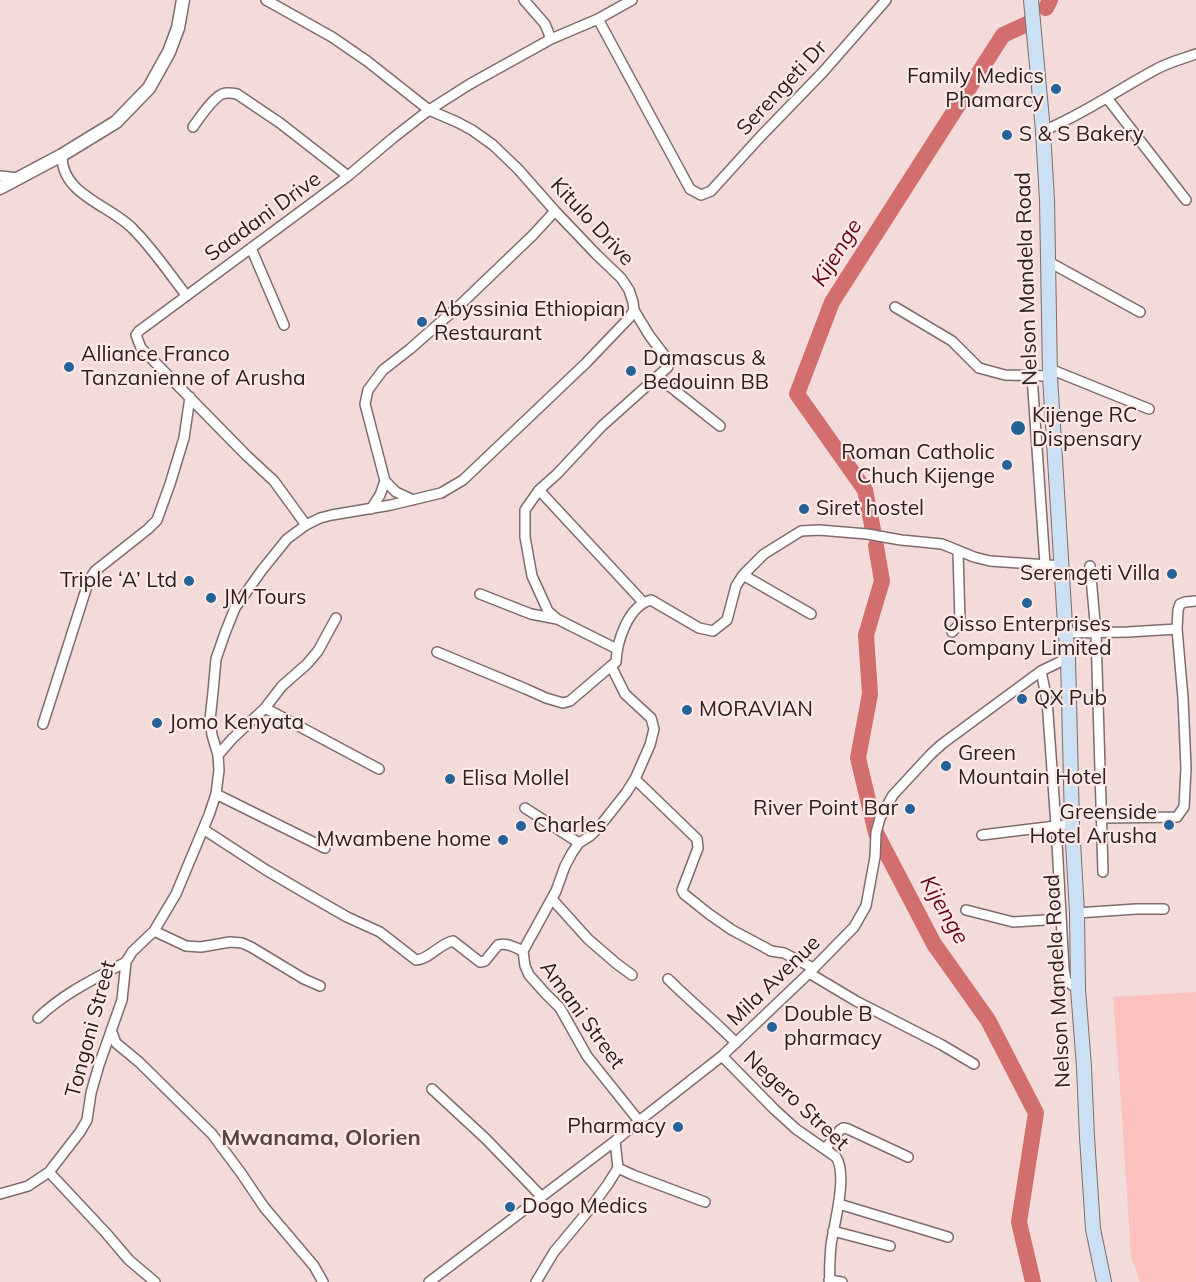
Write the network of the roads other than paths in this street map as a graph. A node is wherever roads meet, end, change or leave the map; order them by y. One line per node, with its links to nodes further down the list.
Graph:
1 (183, 0): 14 (street)
2 (266, 0): 11 (street, Kitulo Drive)
3 (524, 0): 8 (street)
4 (632, 0): 7 (street, Saadani Drive)
5 (886, 0): 7 (street, Serengeti Dr)
6 (1032, 5): 13 (main road, Nelson Mandela Road)
7 (598, 19): 8 (street, Saadani Drive)
8 (551, 39): 11 (street, Saadani Drive)
9 (1196, 54): 10 (street)
10 (1107, 98): 13 (street); 19 (street)
11 (429, 110): 16 (street, Saadani Drive); 20 (street, Kitulo Drive)
12 (193, 127): 16 (street)
13 (1043, 131): 22 (main road, Nelson Mandela Road)
14 (62, 155): 17 (street); 23 (street)
15 (0, 176): 17 (street)
16 (348, 176): 21 (street, Saadani Drive)
17 (18, 178): 18 (street)
18 (0, 188)
19 (1186, 200)
20 (555, 211): 25 (street, Kitulo Drive); 34 (street)
21 (250, 248): 23 (street, Saadani Drive); 27 (street)
22 (1049, 262): 26 (street); 28 (main road, Nelson Mandela Road)
23 (186, 295): 31 (street, Saadani Drive)
24 (895, 307): 29 (street)
25 (634, 310): 30 (street, Kitulo Drive); 36 (street)
26 (1140, 312)
27 (284, 325)
28 (1050, 373): 29 (street); 32 (street); 41 (main road, Nelson Mandela Road)
29 (1032, 376): 40 (street)
30 (658, 377): 33 (street); 35 (street)
31 (190, 397): 38 (street, Saadani Drive); 60 (street)
32 (1149, 409)
33 (720, 426)
34 (385, 481): 36 (street); 37 (street)
35 (539, 490): 46 (street); 49 (street)
36 (413, 500): 37 (street)
37 (371, 509): 38 (street)
38 (306, 525): 61 (street, Tongoni Street)
39 (957, 551): 40 (street); 43 (street); 51 (street)
40 (1045, 564): 41 (street)
41 (1062, 566): 52 (main road, Nelson Mandela Road)
42 (1090, 566): 53 (street)
43 (742, 575): 46 (street); 47 (street)
44 (480, 594): 49 (street)
45 (1196, 601): 50 (street)
46 (643, 602): 54 (street)
47 (811, 614)
48 (336, 618): 59 (street)
49 (557, 619): 54 (street)
50 (1177, 629): 53 (street); 66 (street)
51 (952, 632)
52 (1065, 633): 53 (street); 56 (main road, Nelson Mandela Road)
53 (1096, 633): 66 (street)
54 (616, 649): 57 (street)
55 (437, 652): 57 (street)
56 (1068, 658): 58 (street, Mila Avenue); 67 (main road, Nelson Mandela Road)
57 (611, 666): 63 (street, Amani Street)
58 (1041, 671): 68 (street); 82 (street, Mila Avenue)
59 (265, 708): 61 (street); 62 (street)
60 (43, 724)
61 (218, 755): 64 (street, Tongoni Street)
62 (379, 769)
63 (635, 779): 71 (street, Amani Street); 82 (street)
64 (216, 794): 69 (street, Tongoni Street); 72 (street)
65 (525, 808): 71 (street)
66 (1102, 818): 73 (street)
67 (1072, 824): 68 (street); 77 (main road, Nelson Mandela Road)
68 (1056, 825): 70 (street); 78 (street)
69 (203, 829): 79 (street, Tongoni Street); 80 (street)
70 (982, 835)
71 (579, 843): 74 (street, Amani Street)
72 (325, 848)
73 (1103, 872)
74 (552, 899): 80 (street, Amani Street); 83 (street)
75 (1164, 909): 77 (street)
76 (966, 910): 78 (street)
77 (1077, 913): 86 (main road, Nelson Mandela Road)
78 (1061, 919): 86 (street)
79 (154, 932): 81 (street, Tongoni Street); 85 (street)
80 (524, 951): 93 (street, Amani Street)
81 (126, 962): 87 (street); 88 (street, Tongoni Street)
82 (811, 971): 89 (street, Mila Avenue); 91 (street)
83 (632, 975)
84 (668, 980): 89 (street)
85 (320, 986)
86 (1078, 989): 112 (main road, Nelson Mandela Road)
87 (38, 1018)
88 (111, 1030): 98 (street, Tongoni Street); 108 (street)
89 (736, 1043): 90 (street, Mila Avenue)
90 (722, 1056): 93 (street, Mila Avenue); 95 (street, Negero Street)
91 (974, 1064)
92 (432, 1089): 100 (street)
93 (639, 1121): 94 (street, Mila Avenue)
94 (615, 1141): 97 (street); 100 (street, Mila Avenue)
95 (825, 1149): 96 (street); 102 (street, Negero Street)
96 (908, 1157)
97 (618, 1168): 101 (street); 110 (street)
98 (49, 1172): 99 (street, Tongoni Street); 107 (street)
99 (0, 1193)
100 (541, 1196): 109 (street, Mila Avenue)
101 (705, 1202)
102 (839, 1204): 103 (street, Negero Street); 104 (street)
103 (833, 1231): 105 (street); 106 (street, Negero Street)
104 (948, 1237)
105 (890, 1246)
106 (830, 1281): 111 (street)
107 (155, 1282)
108 (323, 1282)
109 (429, 1282)
110 (536, 1282)
111 (842, 1282)
112 (1104, 1282)

